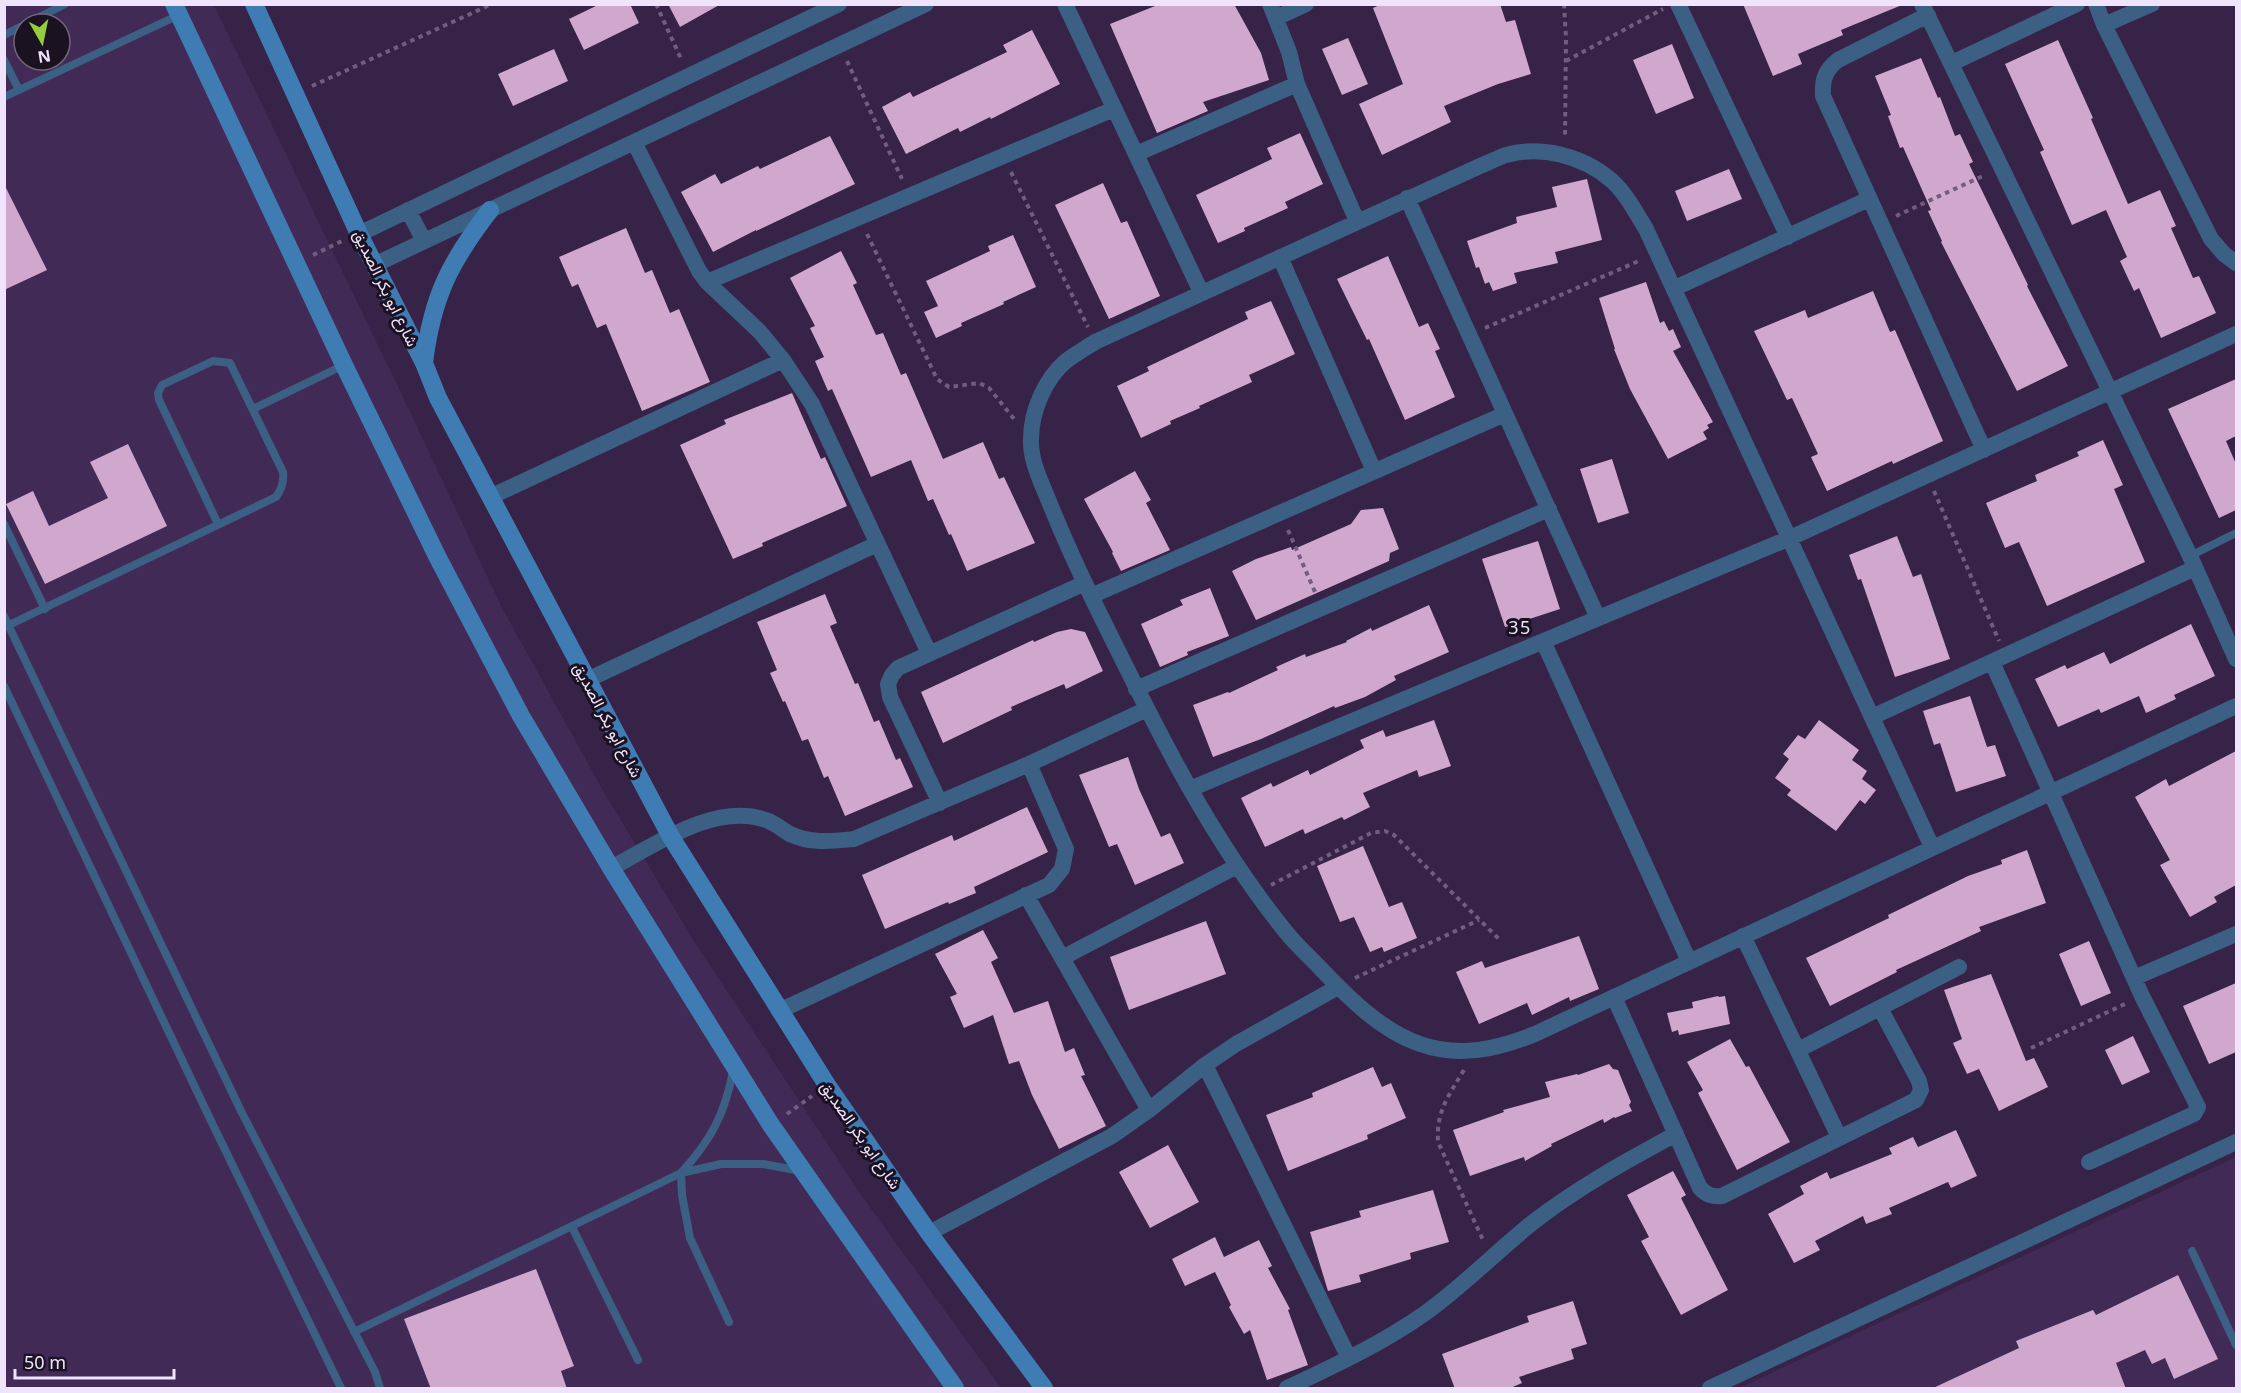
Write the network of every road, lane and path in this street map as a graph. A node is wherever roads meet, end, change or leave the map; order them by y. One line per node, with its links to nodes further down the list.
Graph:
1 (65, 4): 18 (lane)
2 (254, 4): 27 (main road, شارع ابو بكر الصديق)
3 (492, 4): 27 (path)
4 (656, 4): 24 (path)
5 (839, 4): 24 (street)
6 (926, 4): 20 (street)
7 (1065, 4): 29 (street)
8 (1306, 4): 17 (street)
9 (1564, 4): 22 (path)
10 (1671, 4): 22 (path)
11 (1678, 4): 44 (street)
12 (2077, 4): 23 (street)
13 (2096, 4): 19 (street)
14 (2152, 4): 19 (street)
15 (176, 10): 26 (lane); 48 (main road)
16 (1925, 10): 23 (street); 37 (street)
17 (1273, 11): 25 (street)
18 (50, 12)
19 (2104, 25): 49 (street)
20 (840, 46): 30 (street); 35 (path)
21 (4, 60): 26 (lane)
22 (1566, 61): 32 (path)
23 (1952, 63): 34 (street)
24 (689, 76): 38 (street)
25 (1297, 84): 31 (street); 41 (street)
26 (19, 90): 28 (lane)
27 (295, 94): 43 (main road, شارع ابو بكر الصديق)
28 (4, 97)
29 (1114, 109): 31 (street); 33 (street)
30 (634, 142): 39 (street); 51 (street)
31 (1136, 154): 53 (street)
32 (1565, 155): 36 (street); 46 (street)
33 (1003, 156): 35 (street); 56 (path)
34 (2002, 168): 42 (path); 60 (street)
35 (909, 195): 40 (street)
36 (1407, 198): 41 (street); 55 (street)
37 (1869, 199): 42 (street); 44 (street)
38 (408, 210): 43 (street); 45 (street)
39 (489, 210): 45 (street); 58 (main road)
40 (859, 217): 51 (street); 63 (path)
41 (1357, 221): 47 (street)
42 (1880, 223): 64 (street)
43 (359, 234): 48 (path); 50 (main road, شارع ابو بكر الصديق)
44 (1788, 237): 52 (street)
45 (424, 241): 50 (street)
46 (1658, 253): 52 (street); 55 (path)
47 (1280, 257): 53 (street); 65 (street)
48 (296, 262): 59 (main road)
49 (2236, 263)
50 (374, 265): 58 (main road, شارع ابو بكر الصديق)
51 (707, 282): 57 (street)
52 (1675, 288): 73 (street)
53 (1202, 292): 56 (street)
54 (2236, 334): 60 (street)
55 (1469, 335): 62 (street)
56 (1095, 342): 63 (street)
57 (783, 360): 67 (street); 74 (street)
58 (424, 363): 67 (main road, شارع ابو بكر الصديق)
59 (344, 365): 61 (lane); 99 (main road)
60 (2110, 392): 64 (street); 75 (street)
61 (253, 409): 71 (lane); 71 (lane)
62 (1505, 414): 65 (street); 68 (street)
63 (1031, 440): 76 (street)
64 (1984, 450): 66 (street)
65 (1374, 471): 69 (street)
66 (1928, 476): 73 (street); 84 (path)
67 (490, 497): 86 (main road, شارع ابو بكر الصديق)
68 (1549, 509): 77 (street); 80 (street)
69 (1280, 513): 76 (street); 77 (path)
70 (4, 524): 78 (lane)
71 (218, 524): 78 (lane)
72 (2236, 533): 75 (lane)
73 (1790, 538): 80 (street); 91 (street)
74 (877, 544): 83 (street); 86 (street)
75 (2192, 562): 84 (street); 85 (street)
76 (1088, 590): 83 (street); 88 (street)
77 (1323, 608): 88 (street)
78 (45, 609): 81 (lane)
79 (4, 616): 81 (lane)
80 (1598, 618): 82 (street)
81 (9, 625): 134 (lane)
82 (1543, 641): 93 (street); 107 (street)
83 (929, 653): 95 (street)
84 (1998, 659): 91 (street); 94 (street)
85 (2236, 659)
86 (587, 680): 96 (main road, شارع ابو بكر الصديق)
87 (4, 686): 138 (lane)
88 (1136, 689): 90 (street)
89 (2236, 706): 94 (street)
90 (1147, 709): 92 (street); 93 (street)
91 (1872, 717): 97 (street)
92 (1029, 764): 95 (street); 101 (street)
93 (1190, 789): 98 (street)
94 (2050, 792): 97 (street); 109 (street)
95 (940, 803): 96 (street)
96 (671, 837): 99 (street); 114 (main road, شارع ابو بكر الصديق)
97 (1932, 847): 104 (street)
98 (1237, 866): 100 (street); 106 (street)
99 (611, 868): 119 (main road)
100 (1256, 893): 102 (path); 110 (street)
101 (1026, 895): 106 (street); 114 (street)
102 (1479, 920): 105 (path); 110 (path)
103 (2236, 934): 109 (street)
104 (1743, 936): 107 (street); 116 (street)
105 (1501, 941)
106 (1062, 958): 121 (street)
107 (1689, 961): 112 (street)
108 (1959, 967): 113 (street)
109 (2134, 978): 111 (street)
110 (1338, 987): 117 (street); 118 (street)
111 (2142, 996): 115 (path); 126 (street)
112 (1614, 997): 117 (street); 123 (street)
113 (1880, 1008): 116 (street); 124 (street)
114 (779, 1011): 120 (main road, شارع ابو بكر الصديق)
115 (2031, 1048)
116 (1798, 1050): 124 (street)
117 (1474, 1052): 132 (path)
118 (1205, 1065): 121 (street); 136 (street)
119 (734, 1066): 122 (main road); 128 (lane)
120 (827, 1085): 122 (path); 130 (main road, شارع ابو بكر الصديق)
121 (1149, 1110): 130 (street)
122 (771, 1125): 127 (main road)
123 (1676, 1134): 124 (street); 132 (street)
124 (1839, 1137)
125 (2236, 1142): 143 (street)
126 (2089, 1162)
127 (803, 1172): 128 (lane); 140 (main road)
128 (681, 1173): 129 (lane); 133 (lane)
129 (572, 1227): 134 (lane); 137 (lane)
130 (929, 1233): 141 (main road, شارع ابو بكر الصديق)
131 (2192, 1251): 135 (lane)
132 (1491, 1257): 136 (street)
133 (729, 1322)
134 (354, 1332): 139 (lane)
135 (2236, 1345)
136 (1349, 1358): 142 (street)
137 (638, 1360)
138 (340, 1389)
139 (380, 1389)
140 (955, 1389)
141 (1044, 1389)
142 (1287, 1389)
143 (1710, 1389)

